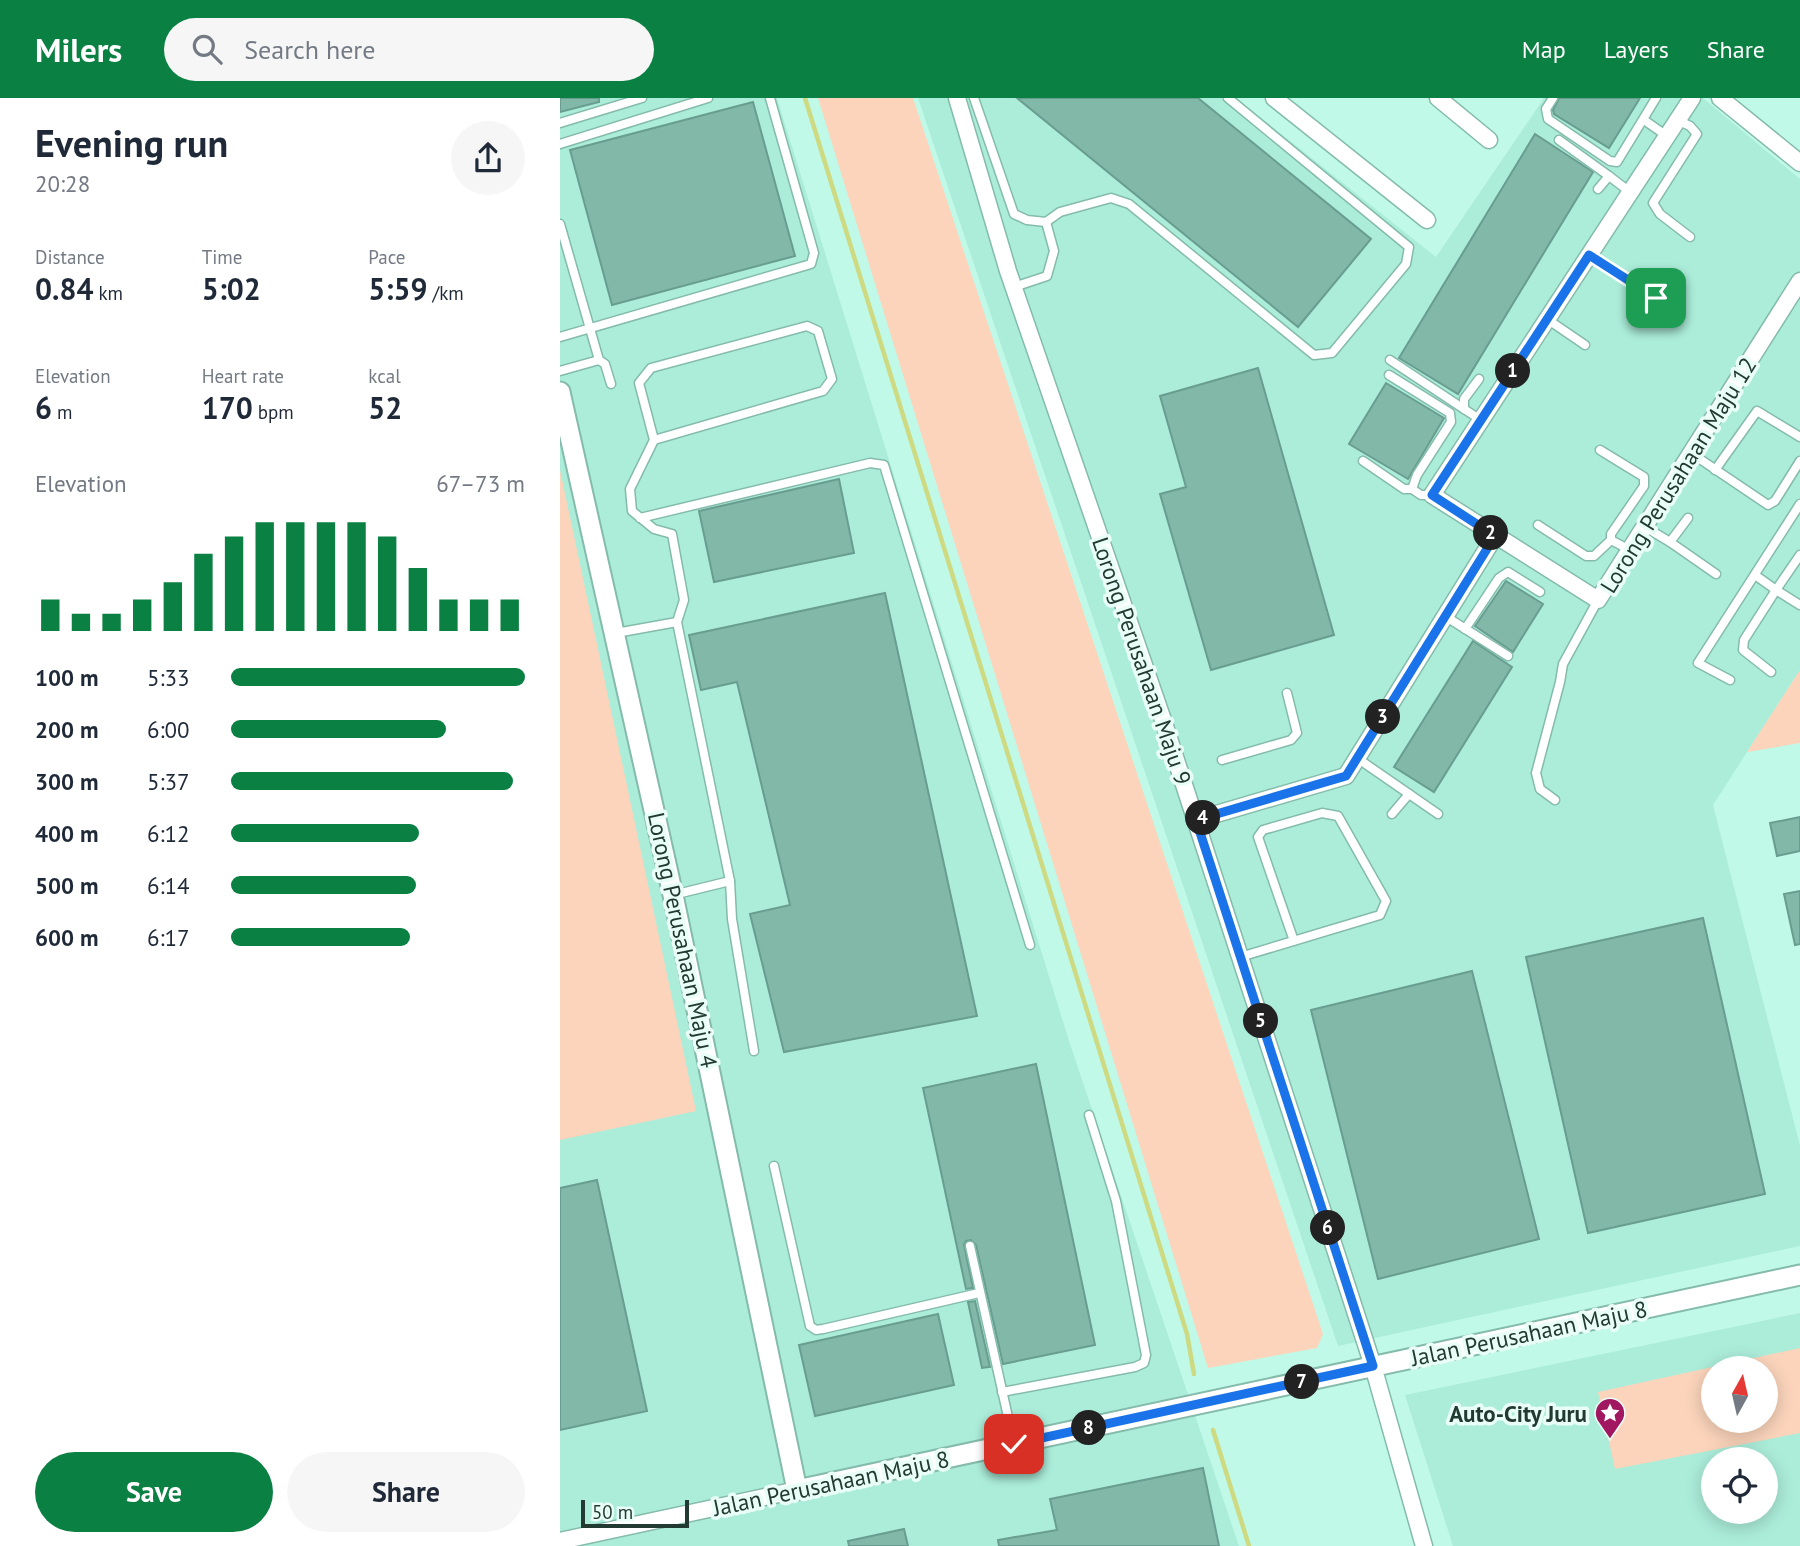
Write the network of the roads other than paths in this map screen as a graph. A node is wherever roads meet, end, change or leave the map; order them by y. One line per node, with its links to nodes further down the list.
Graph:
1 (642, 98): 13 (lane)
2 (708, 98): 20 (lane)
3 (770, 98): 35 (lane)
4 (957, 98): 31 (street, Lorong Perusahaan Maju 9)
5 (974, 98): 26 (lane)
6 (1228, 98): 26 (lane)
7 (1275, 98): 25 (street)
8 (1438, 98): 18 (street)
9 (1553, 98): 14 (lane)
10 (1656, 98): 14 (lane)
11 (1692, 98): 15 (street)
12 (1720, 98): 21 (street)
13 (629, 100): 16 (lane)
14 (1644, 120): 17 (lane)
15 (1677, 120): 17 (street); 28 (lane)
16 (560, 122)
17 (1667, 136): 24 (street)
18 (1489, 140)
19 (1559, 140): 22 (lane)
20 (560, 144)
21 (1800, 163)
22 (1609, 176): 23 (lane); 24 (lane)
23 (1598, 189)
24 (1630, 192): 29 (street)
25 (1427, 220)
26 (1046, 222): 31 (lane)
27 (560, 224): 35 (lane)
28 (1689, 237)
29 (1589, 255): 32 (lane); 34 (street)
30 (1800, 281): 33 (street, Lorong Perusahaan Maju 12)
31 (1014, 287): 87 (street, Lorong Perusahaan Maju 9)
32 (1656, 298)
33 (1795, 303): 51 (street, Lorong Perusahaan Maju 12)
34 (1547, 319): 37 (lane); 46 (street)
35 (589, 328): 36 (lane); 38 (lane)
36 (560, 337)
37 (1585, 345)
38 (599, 359): 40 (lane); 43 (lane)
39 (1390, 360): 45 (lane)
40 (560, 371)
41 (1389, 375): 55 (lane)
42 (1479, 379): 45 (lane)
43 (611, 384)
44 (560, 392): 47 (street, Lorong Perusahaan Maju 4)
45 (1464, 409): 46 (lane)
46 (1481, 421): 56 (street)
47 (565, 428): 76 (street, Lorong Perusahaan Maju 4)
48 (1800, 437): 54 (lane)
49 (654, 440): 49 (lane); 58 (lane)
50 (1600, 450): 63 (lane)
51 (1691, 453): 54 (lane); 61 (street, Lorong Perusahaan Maju 12)
52 (1363, 461): 55 (lane)
53 (1800, 461): 54 (lane)
54 (1715, 470)
55 (1412, 489): 56 (lane)
56 (1432, 495): 62 (street, Lorong Perusahaan Maju 12)
57 (1800, 504): 68 (lane)
58 (640, 518): 74 (lane); 91 (lane)
59 (1688, 518): 64 (lane)
60 (1538, 525): 63 (lane)
61 (1645, 527): 64 (lane); 65 (street, Lorong Perusahaan Maju 12)
62 (1495, 536): 71 (street, Lorong Perusahaan Maju 12); 73 (street)
63 (1611, 540): 65 (lane)
64 (1670, 542): 67 (lane)
65 (1630, 550): 71 (street, Lorong Perusahaan Maju 12)
66 (1800, 555): 69 (lane)
67 (1716, 574)
68 (1755, 575): 69 (lane); 79 (lane)
69 (1776, 590): 72 (lane); 78 (lane)
70 (1540, 592): 75 (lane)
71 (1598, 600): 84 (lane)
72 (1800, 605)
73 (1445, 616): 75 (lane); 81 (street)
74 (677, 622): 76 (lane); 88 (lane)
75 (1465, 629): 77 (lane)
76 (616, 633): 89 (street, Lorong Perusahaan Maju 4)
77 (1508, 656)
78 (1771, 672)
79 (1730, 680)
80 (1287, 693): 82 (lane)
81 (1357, 758): 83 (lane); 87 (street)
82 (1222, 760)
83 (1409, 794): 85 (lane); 86 (lane)
84 (1555, 800)
85 (1392, 814)
86 (1438, 814)
87 (1196, 820): 92 (street, Lorong Perusahaan Maju 9)
88 (730, 881): 89 (lane); 93 (lane)
89 (673, 895): 102 (street, Lorong Perusahaan Maju 4)
90 (1294, 941): 90 (lane); 92 (lane)
91 (1030, 945)
92 (1240, 957): 99 (street, Lorong Perusahaan Maju 9)
93 (754, 1051)
94 (1089, 1115): 100 (lane)
95 (774, 1166): 98 (lane)
96 (970, 1245): 98 (lane)
97 (1800, 1275): 99 (street, Jalan Perusahaan Maju 8)
98 (979, 1293): 100 (lane)
99 (1373, 1366): 101 (street, Jalan Perusahaan Maju 8); 105 (street, Lorong Perusahaan Maju 9)
100 (1002, 1392): 101 (lane)
101 (1014, 1444): 102 (street, Jalan Perusahaan Maju 8)
102 (797, 1490): 103 (street, Jalan Perusahaan Maju 8)
103 (599, 1540): 104 (street, Jalan Perusahaan Maju 8)
104 (560, 1541)
105 (1424, 1546)

